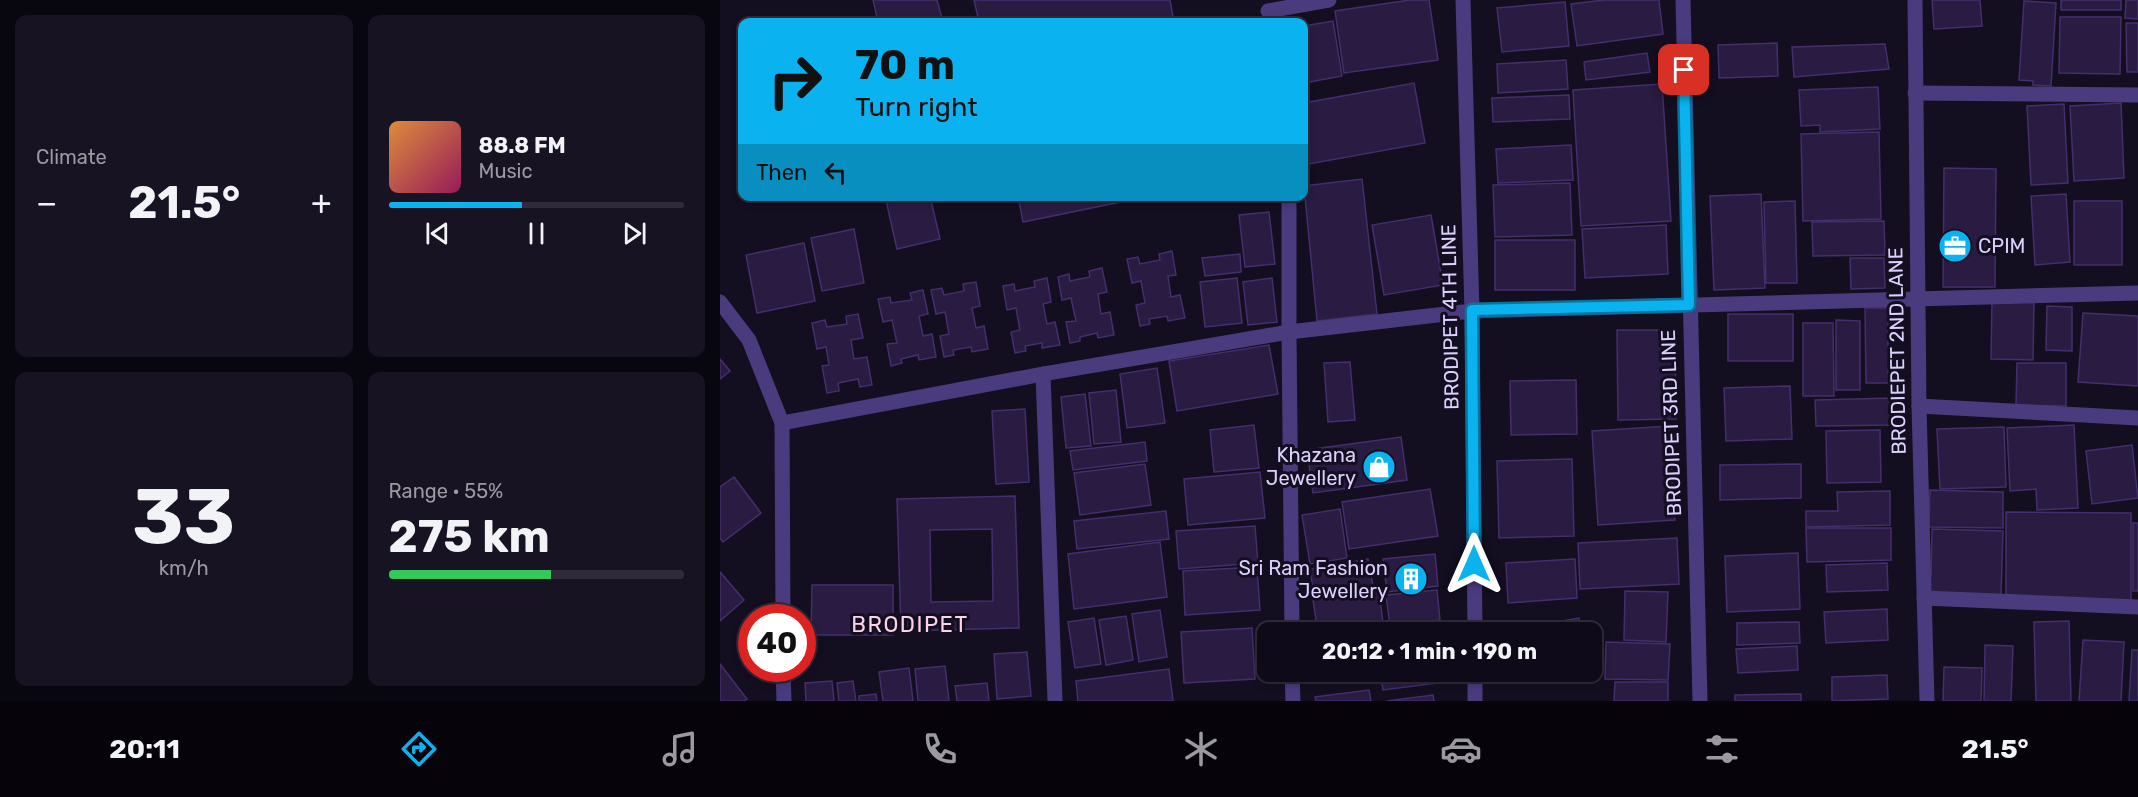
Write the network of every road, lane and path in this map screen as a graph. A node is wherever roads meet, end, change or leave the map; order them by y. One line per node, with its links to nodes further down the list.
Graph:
1 (1329, 0): 5 (street)
2 (1463, 0): 13 (street, BRODIPET 4TH LINE)
3 (1683, 0): 12 (street, BRODIPET 3RD LINE)
4 (1915, 0): 6 (street, BRODIEPET 2ND LANE)
5 (1268, 11)
6 (1915, 93): 7 (street); 10 (street, BRODIEPET 2ND LANE)
7 (2138, 95)
8 (1289, 201): 14 (street)
9 (2138, 293): 10 (street)
10 (1917, 299): 12 (street); 16 (street, BRODIEPET 2ND LANE)
11 (720, 302): 18 (street)
12 (1689, 305): 13 (street); 31 (street, BRODIPET 3RD LINE)
13 (1472, 310): 14 (street); 23 (street, BRODIPET 4TH LINE)
14 (1289, 332): 15 (street); 22 (street)
15 (1043, 374): 18 (street); 28 (street)
16 (1919, 406): 17 (street); 19 (street, BRODIEPET 2ND LANE)
17 (2138, 418)
18 (783, 423): 20 (street)
19 (1924, 598): 21 (street); 32 (street, BRODIEPET 2ND LANE)
20 (783, 604)
21 (2138, 607)
22 (1292, 622)
23 (1475, 622)
24 (783, 682): 27 (street)
25 (1292, 682): 29 (street)
26 (1475, 682): 30 (street)
27 (784, 701)
28 (1054, 701)
29 (1293, 701)
30 (1475, 701)
31 (1700, 701)
32 (1928, 701)

